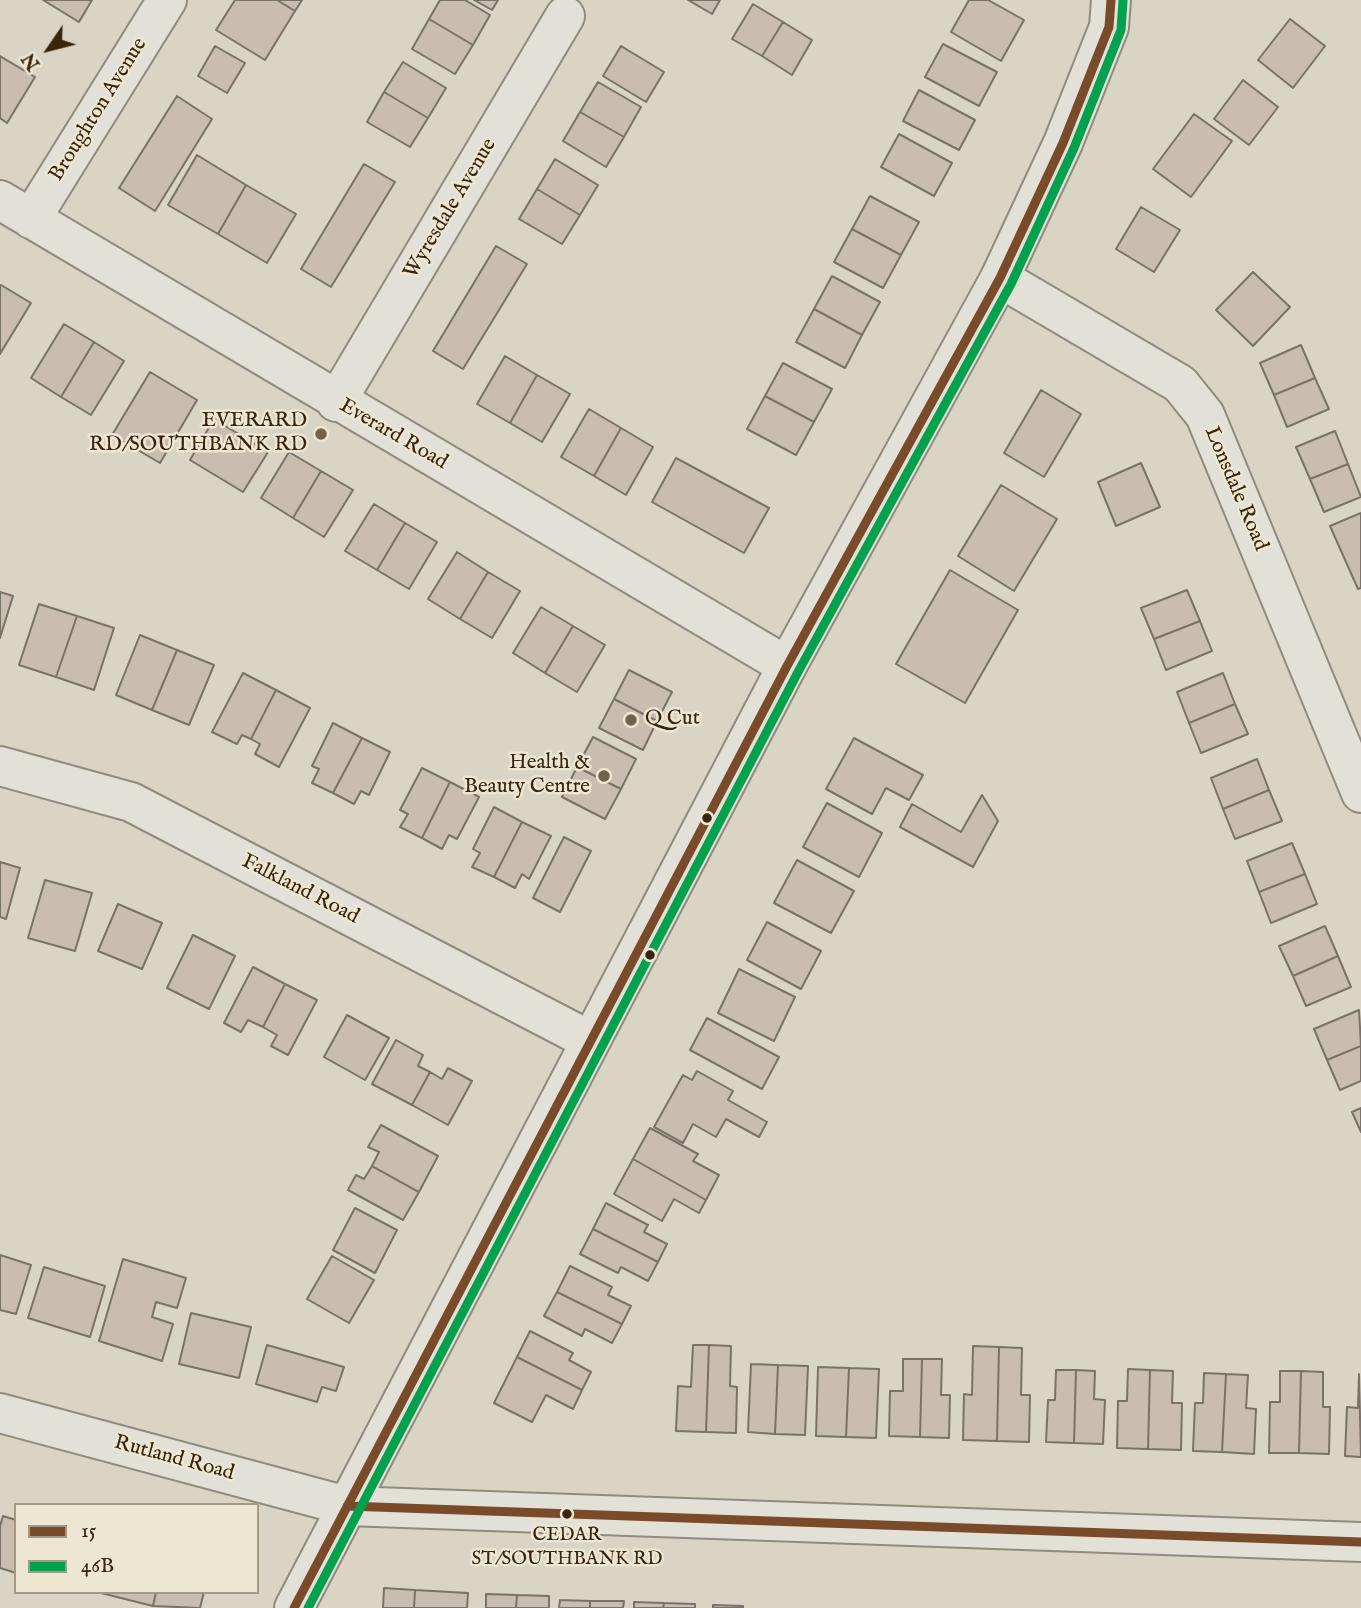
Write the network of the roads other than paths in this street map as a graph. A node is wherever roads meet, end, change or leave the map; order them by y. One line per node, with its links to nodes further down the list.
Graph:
1 (167, 0): 4 (street, Broughton Avenue)
2 (1111, 0): 5 (street)
3 (565, 16): 6 (street, Wyresdale Avenue)
4 (15, 210): 6 (street, Everard Road)
5 (1000, 278): 7 (street); 9 (street, Lonsdale Road)
6 (336, 402): 7 (street, Everard Road)
7 (787, 666): 10 (street)
8 (0, 766): 10 (street, Falkland Road)
9 (1361, 793)
10 (589, 1040): 12 (street)
11 (0, 1413): 12 (street, Rutland Road)
12 (347, 1506): 13 (street, Rutland Road); 14 (street)
13 (1361, 1542)
14 (294, 1608)

